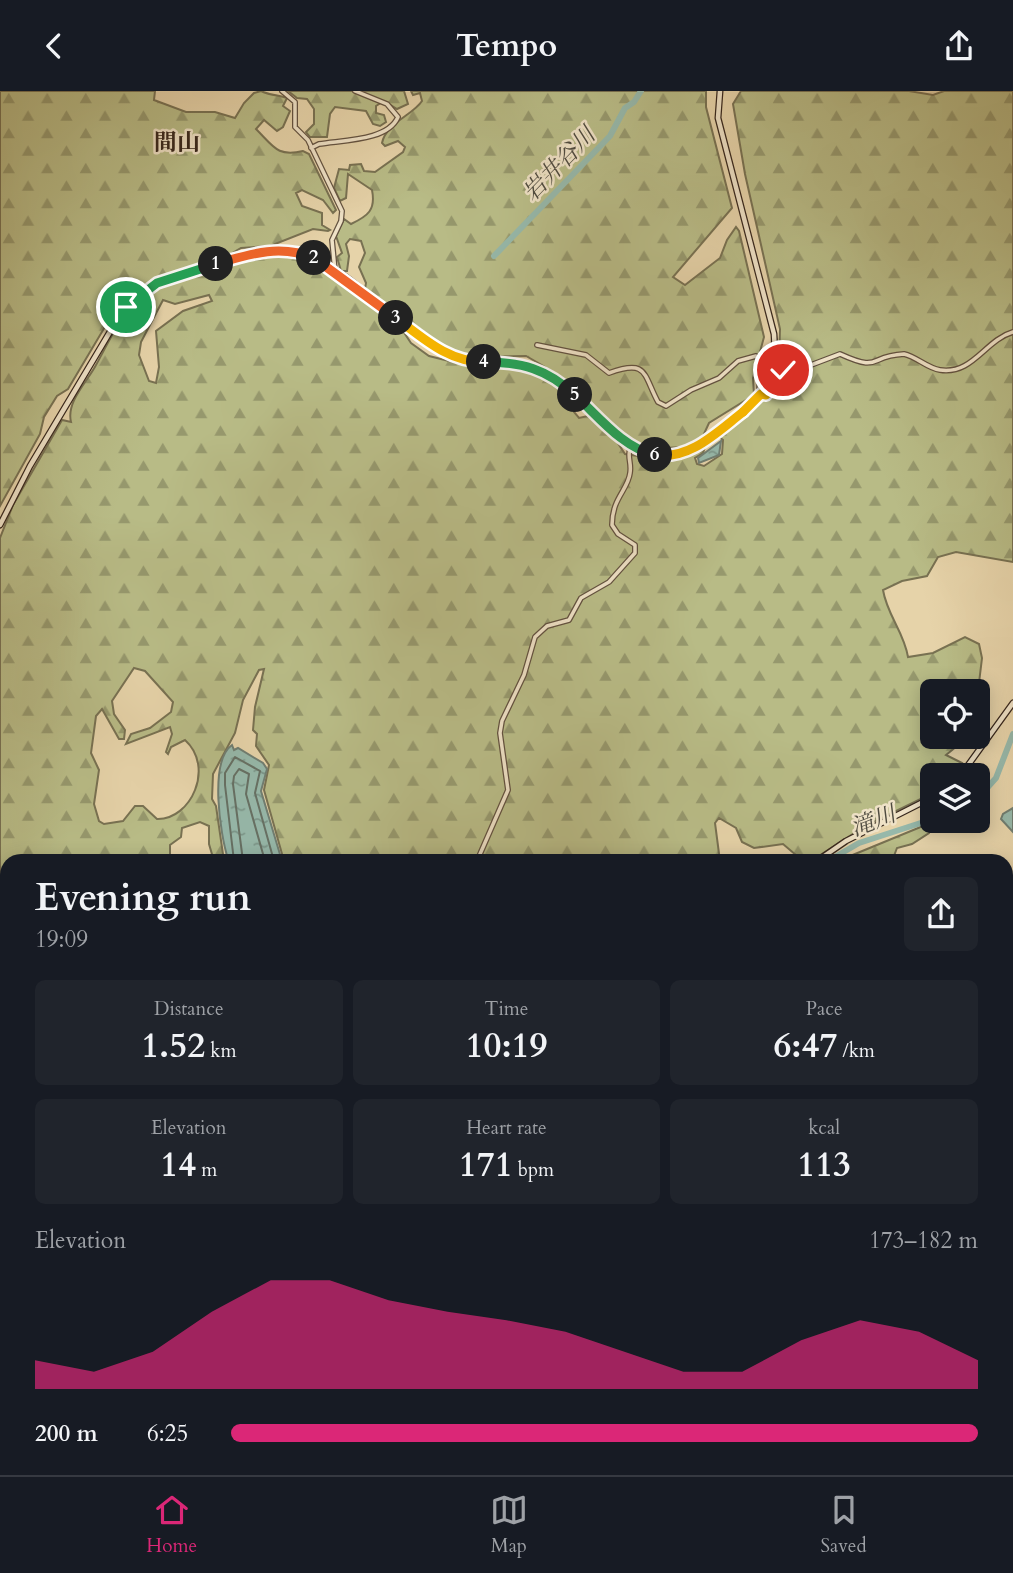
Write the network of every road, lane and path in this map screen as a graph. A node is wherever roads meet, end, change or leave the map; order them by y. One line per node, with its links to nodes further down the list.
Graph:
1 (282, 91): 4 (street)
2 (355, 91): 4 (street)
3 (720, 91): 8 (street)
4 (311, 148): 5 (street)
5 (335, 271): 9 (street); 10 (street)
6 (1013, 333): 8 (street)
7 (537, 345): 8 (street)
8 (761, 394): 9 (street)
9 (631, 445): 14 (street)
10 (0, 525)
11 (1013, 703): 12 (street)
12 (970, 763)
13 (920, 804): 15 (street)
14 (480, 854)
15 (827, 854)
16 (683, 1475): 17 (street)
17 (741, 1475)

